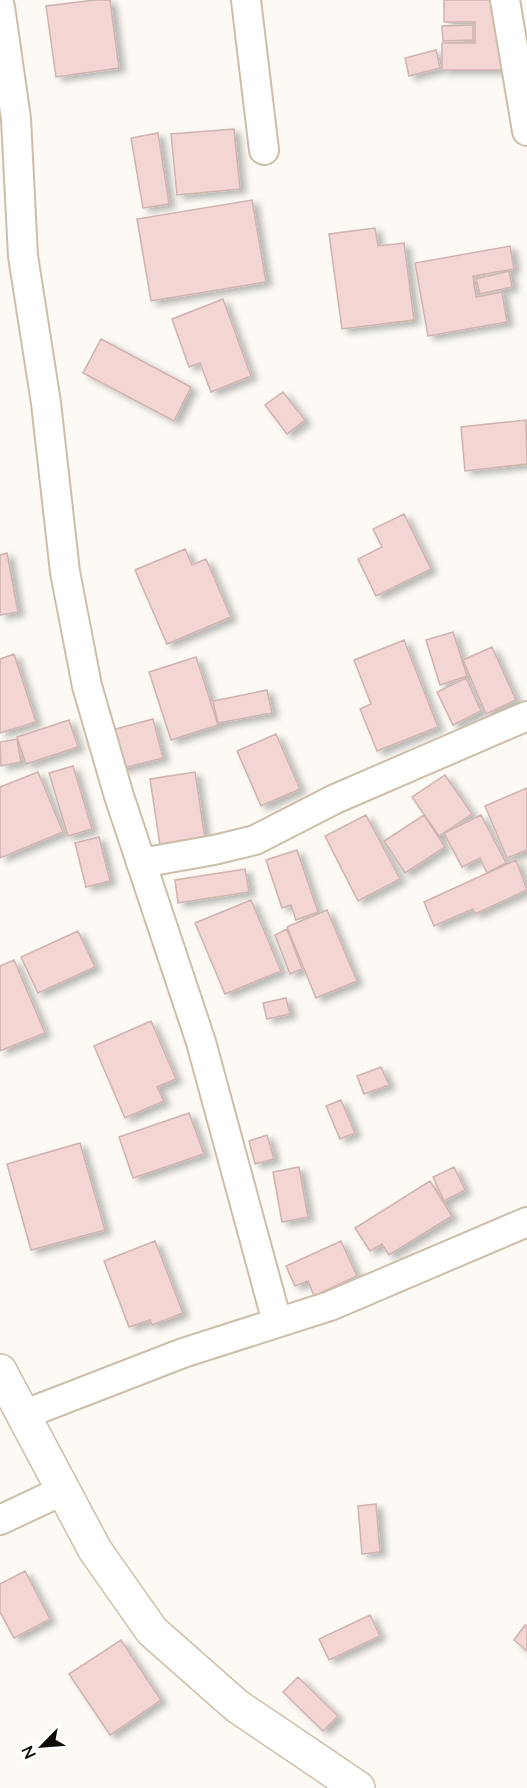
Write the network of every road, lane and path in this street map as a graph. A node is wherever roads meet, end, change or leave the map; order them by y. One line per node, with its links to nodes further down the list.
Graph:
1 (246, 0): 5 (street)
2 (505, 0): 4 (street)
3 (0, 7): 6 (street)
4 (527, 131)
5 (264, 150)
6 (12, 250): 8 (street)
7 (527, 716): 8 (street)
8 (141, 863): 10 (street)
9 (527, 1222): 10 (street)
10 (277, 1322): 12 (street)
11 (0, 1371): 12 (street)
12 (23, 1414): 13 (street)
13 (64, 1490): 14 (street); 15 (street)
14 (0, 1520)
15 (358, 1788)

